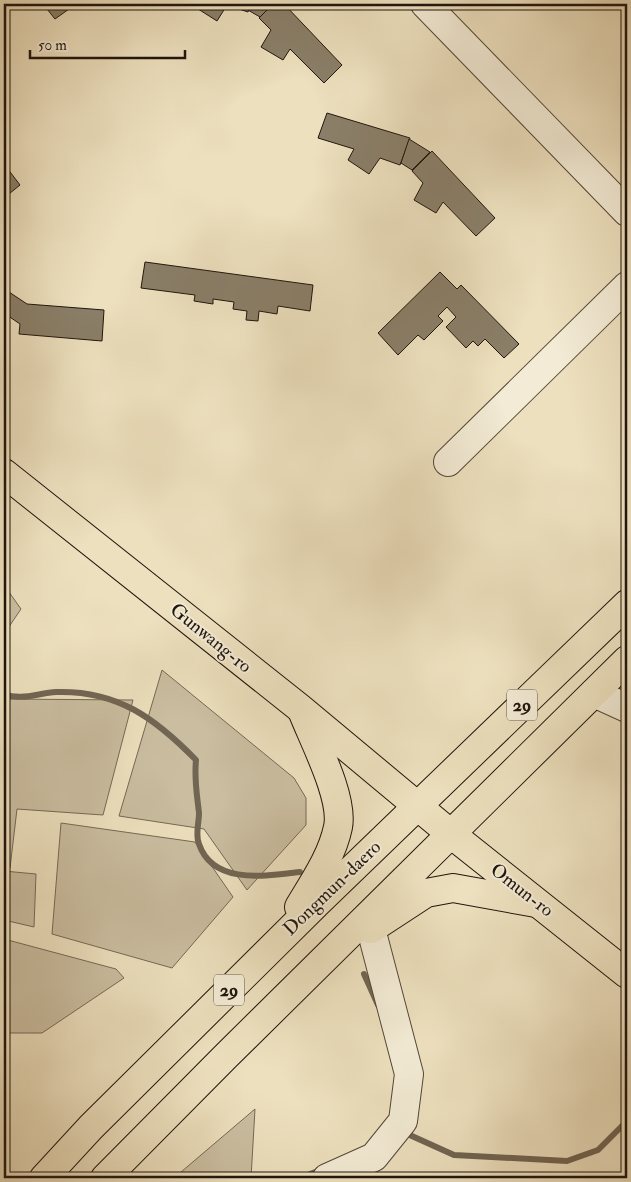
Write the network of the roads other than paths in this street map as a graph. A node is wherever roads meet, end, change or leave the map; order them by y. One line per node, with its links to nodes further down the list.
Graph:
1 (425, 4): 2 (street)
2 (627, 212)
3 (627, 286): 4 (street)
4 (448, 462)
5 (4, 473): 10 (main road, Gunwang-ro)
6 (627, 604): 11 (main road, Dongmun-daero / 29)
7 (627, 660): 8 (main road, 29)
8 (594, 693): 9 (street); 12 (main road, 29)
9 (627, 708)
10 (301, 709): 11 (main road, Gunwang-ro); 15 (main road)
11 (417, 806): 12 (main road, Omun-ro); 15 (main road, Dongmun-daero / 29)
12 (451, 834): 13 (main road, Omun-ro); 16 (main road, 29)
13 (540, 904): 14 (main road); 17 (main road, Omun-ro)
14 (371, 929): 16 (main road); 20 (street)
15 (277, 942): 18 (main road, Dongmun-daero / 29)
16 (324, 959): 19 (main road, 29)
17 (627, 974)
18 (44, 1178)
19 (105, 1178)
20 (327, 1178)

